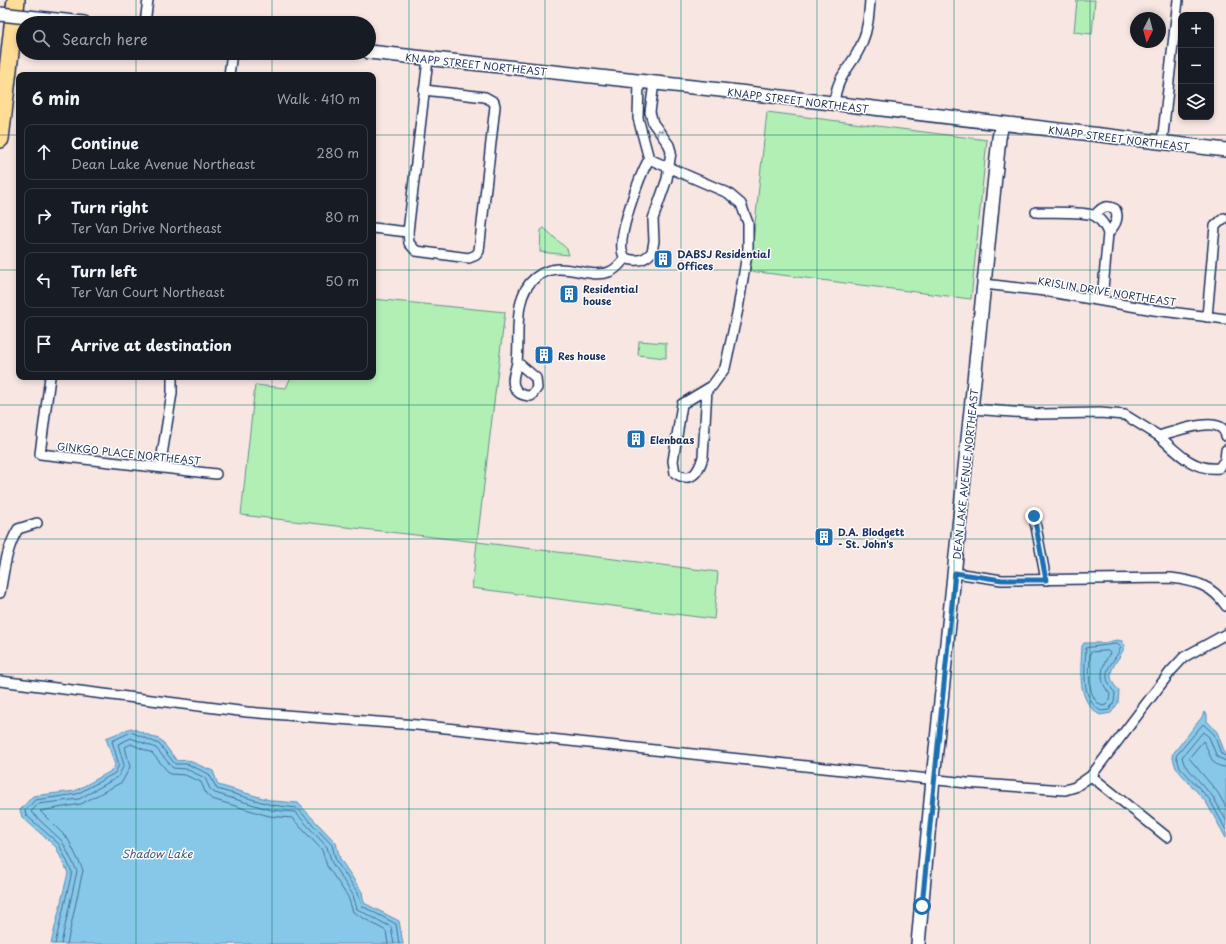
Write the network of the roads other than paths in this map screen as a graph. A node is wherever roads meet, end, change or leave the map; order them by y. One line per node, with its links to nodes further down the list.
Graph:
1 (16, 0): 17 (highway)
2 (148, 0): 7 (street)
3 (870, 0): 15 (street)
4 (1178, 0): 18 (street)
5 (0, 14): 6 (main road, bridge)
6 (18, 16)
7 (146, 16)
8 (376, 53): 9 (main road, KNAPP STREET NORTHEAST)
9 (428, 59): 12 (main road, KNAPP STREET NORTHEAST); 14 (street)
10 (231, 60): 11 (street)
11 (229, 72)
12 (639, 82): 13 (main road, KNAPP STREET NORTHEAST); 20 (street)
13 (654, 83): 15 (main road, KNAPP STREET NORTHEAST); 21 (street, one-way to 13)
14 (424, 90): 26 (street); 26 (street)
15 (834, 104): 16 (main road, KNAPP STREET NORTHEAST)
16 (1002, 124): 18 (main road, KNAPP STREET NORTHEAST); 29 (main road, DEAN LAKE AVENUE NORTHEAST)
17 (0, 139)
18 (1162, 143): 19 (main road, KNAPP STREET NORTHEAST)
19 (1226, 150)
20 (649, 159): 21 (street); 28 (street)
21 (667, 167): 28 (street); 36 (street)
22 (1036, 212): 23 (street)
23 (1095, 216): 27 (street); 27 (street)
24 (1224, 218): 31 (street)
25 (376, 228): 26 (street)
26 (408, 232)
27 (1108, 233): 30 (street)
28 (625, 258): 33 (street)
29 (984, 284): 30 (street, KRISLIN DRIVE NORTHEAST); 37 (main road, DEAN LAKE AVENUE NORTHEAST)
30 (1102, 300): 31 (street, KRISLIN DRIVE NORTHEAST)
31 (1207, 317): 32 (street, KRISLIN DRIVE NORTHEAST)
32 (1226, 320)
33 (517, 362)
34 (50, 380): 41 (street, GINKGO PLACE NORTHEAST)
35 (172, 380): 41 (street)
36 (707, 389): 36 (street)
37 (972, 409): 38 (street); 45 (main road, DEAN LAKE AVENUE NORTHEAST)
38 (1159, 436): 39 (street); 40 (street)
39 (1226, 436)
40 (1226, 450)
41 (160, 467): 42 (street, GINKGO PLACE NORTHEAST)
42 (216, 474)
43 (1034, 516): 46 (street)
44 (37, 523): 47 (street)
45 (955, 573): 46 (street); 52 (main road, DEAN LAKE AVENUE NORTHEAST)
46 (1046, 580): 48 (street)
47 (0, 593)
48 (1226, 605)
49 (1226, 634): 51 (street)
50 (0, 681): 52 (street)
51 (1091, 776): 52 (street); 53 (street)
52 (933, 779): 54 (main road, DEAN LAKE AVENUE NORTHEAST)
53 (1167, 837)
54 (918, 944)

